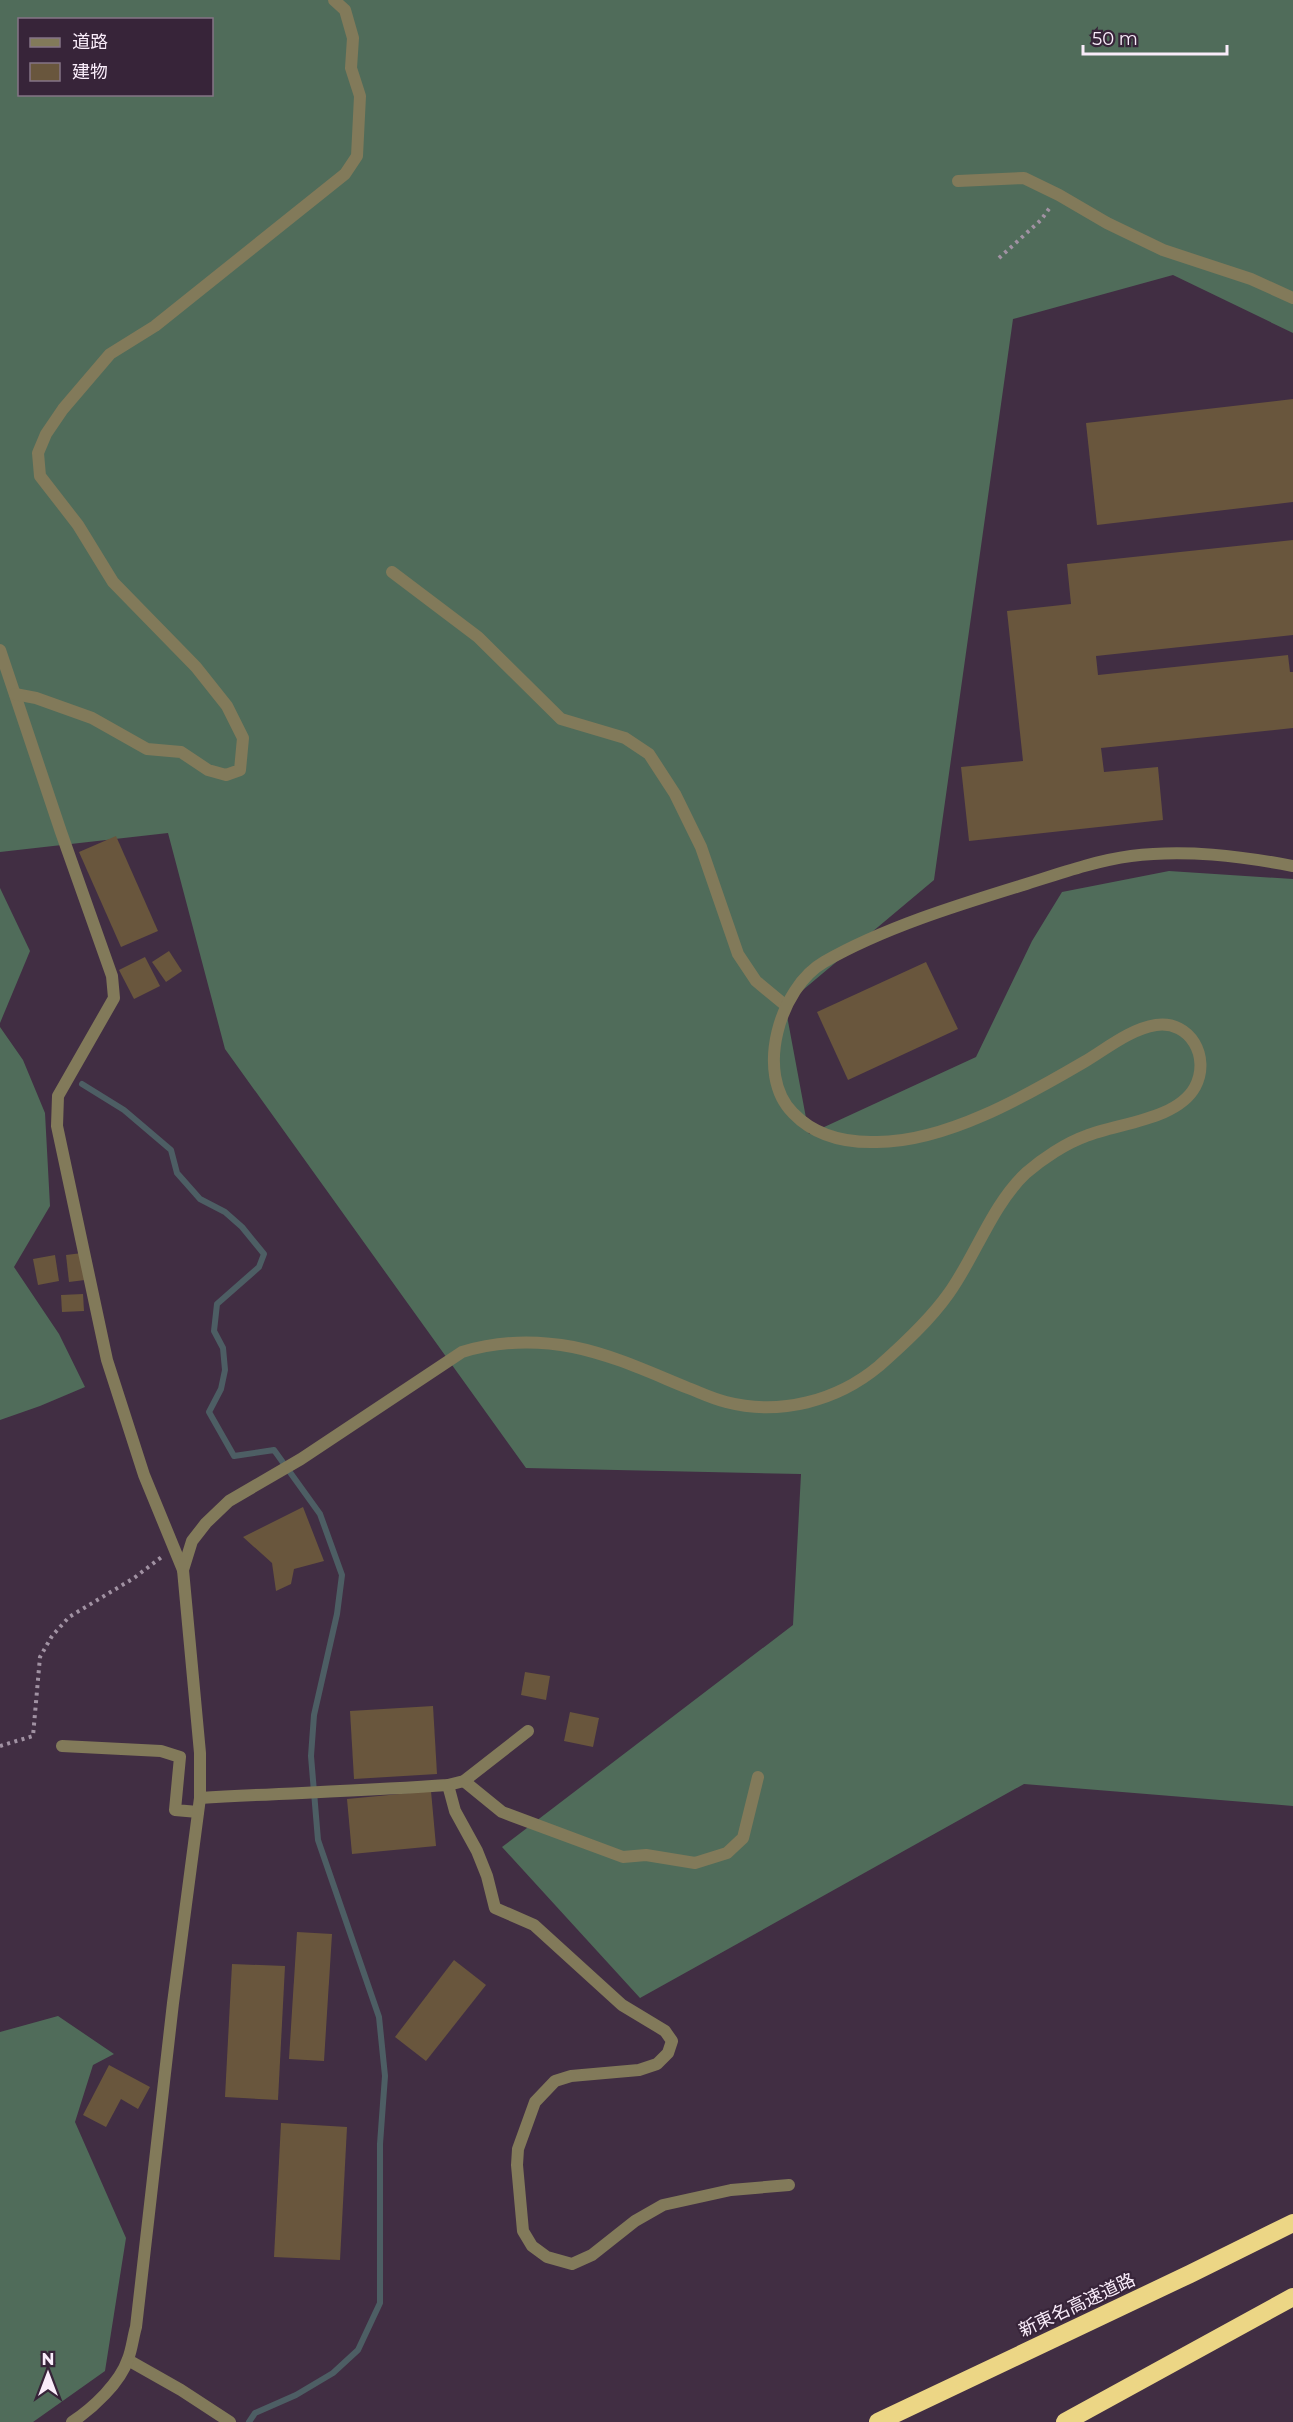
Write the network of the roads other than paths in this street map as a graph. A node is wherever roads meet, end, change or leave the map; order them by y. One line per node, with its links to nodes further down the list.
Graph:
1 (334, 0): 6 (street)
2 (958, 181): 3 (street)
3 (1293, 298)
4 (392, 572): 8 (street)
5 (0, 650): 6 (street)
6 (15, 694): 9 (street)
7 (1293, 866): 8 (street)
8 (785, 1005): 9 (street)
9 (183, 1570): 15 (street)
10 (528, 1731): 13 (street)
11 (62, 1746): 16 (street)
12 (758, 1777): 13 (street)
13 (464, 1781): 14 (street)
14 (448, 1785): 15 (street); 17 (street)
15 (200, 1798): 16 (street)
16 (198, 1812): 21 (street)
17 (789, 2185)
18 (1293, 2223): 25 (highway, 新東名高速道路)
19 (1293, 2297): 22 (highway)
20 (1293, 2308): 22 (highway)
21 (128, 2361): 23 (street); 24 (street)
22 (1115, 2396): 26 (highway)
23 (228, 2421)
24 (72, 2422)
25 (878, 2422)
26 (1065, 2422)

